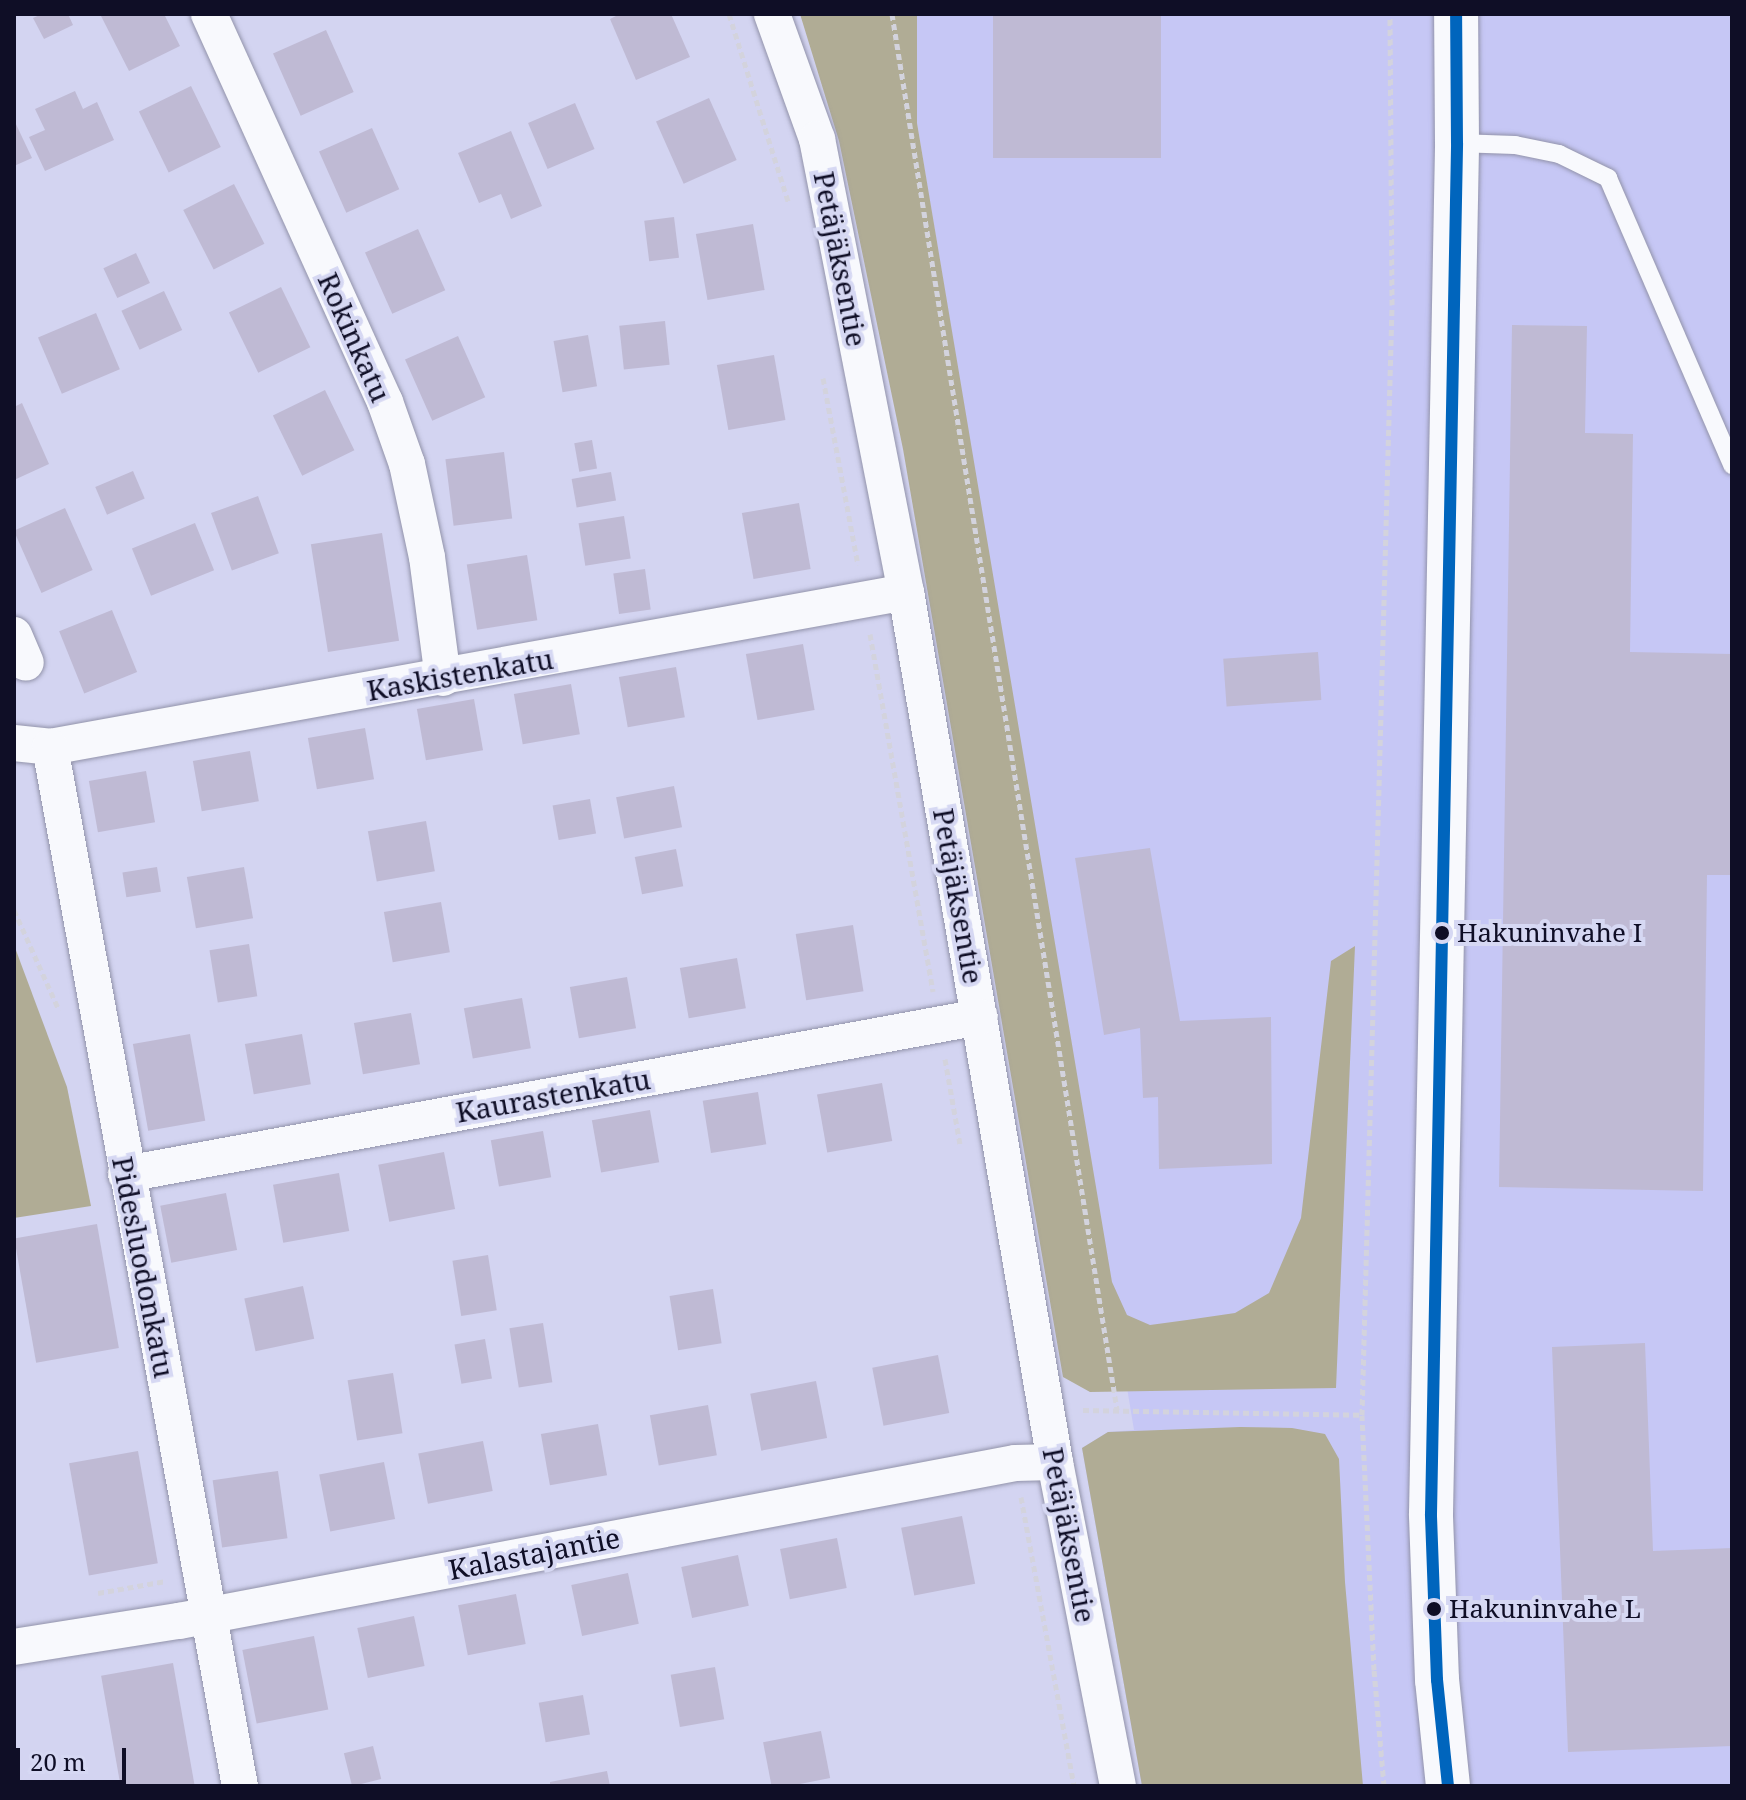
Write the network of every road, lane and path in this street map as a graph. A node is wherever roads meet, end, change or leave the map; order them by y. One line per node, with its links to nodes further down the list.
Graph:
1 (209, 14): 13 (street, Rokinkatu)
2 (729, 14): 8 (path)
3 (772, 14): 11 (street, Petäjäksentie)
4 (892, 14): 21 (path)
5 (1390, 14): 22 (path)
6 (1456, 14): 7 (highway)
7 (1457, 143): 10 (lane); 31 (highway)
8 (793, 215)
9 (822, 370): 12 (path)
10 (1732, 465)
11 (906, 592): 12 (street, Kaskistenkatu); 16 (street, Petäjäksentie)
12 (864, 601): 13 (street, Kaskistenkatu); 17 (path)
13 (443, 678): 15 (street, Kaskistenkatu)
14 (14, 743): 15 (street, Kaskistenkatu)
15 (50, 747): 19 (street, Pidesluodonkatu)
16 (980, 1017): 17 (street, Kaurastenkatu); 20 (street, Petäjäksentie)
17 (939, 1024): 18 (path); 19 (street, Kaurastenkatu)
18 (961, 1148)
19 (126, 1174): 25 (street, Pidesluodonkatu)
20 (1047, 1410): 21 (path); 23 (street, Petäjäksentie)
21 (1117, 1410): 22 (path)
22 (1362, 1415): 30 (path)
23 (1055, 1462): 24 (street, Kalastajantie); 29 (street, Petäjäksentie)
24 (1015, 1463): 25 (street, Kalastajantie); 28 (path)
25 (209, 1614): 26 (street, Kalastajantie); 27 (street, Pidesluodonkatu)
26 (14, 1647)
27 (240, 1786)
28 (1074, 1786)
29 (1118, 1786)
30 (1384, 1786)
31 (1448, 1786)

